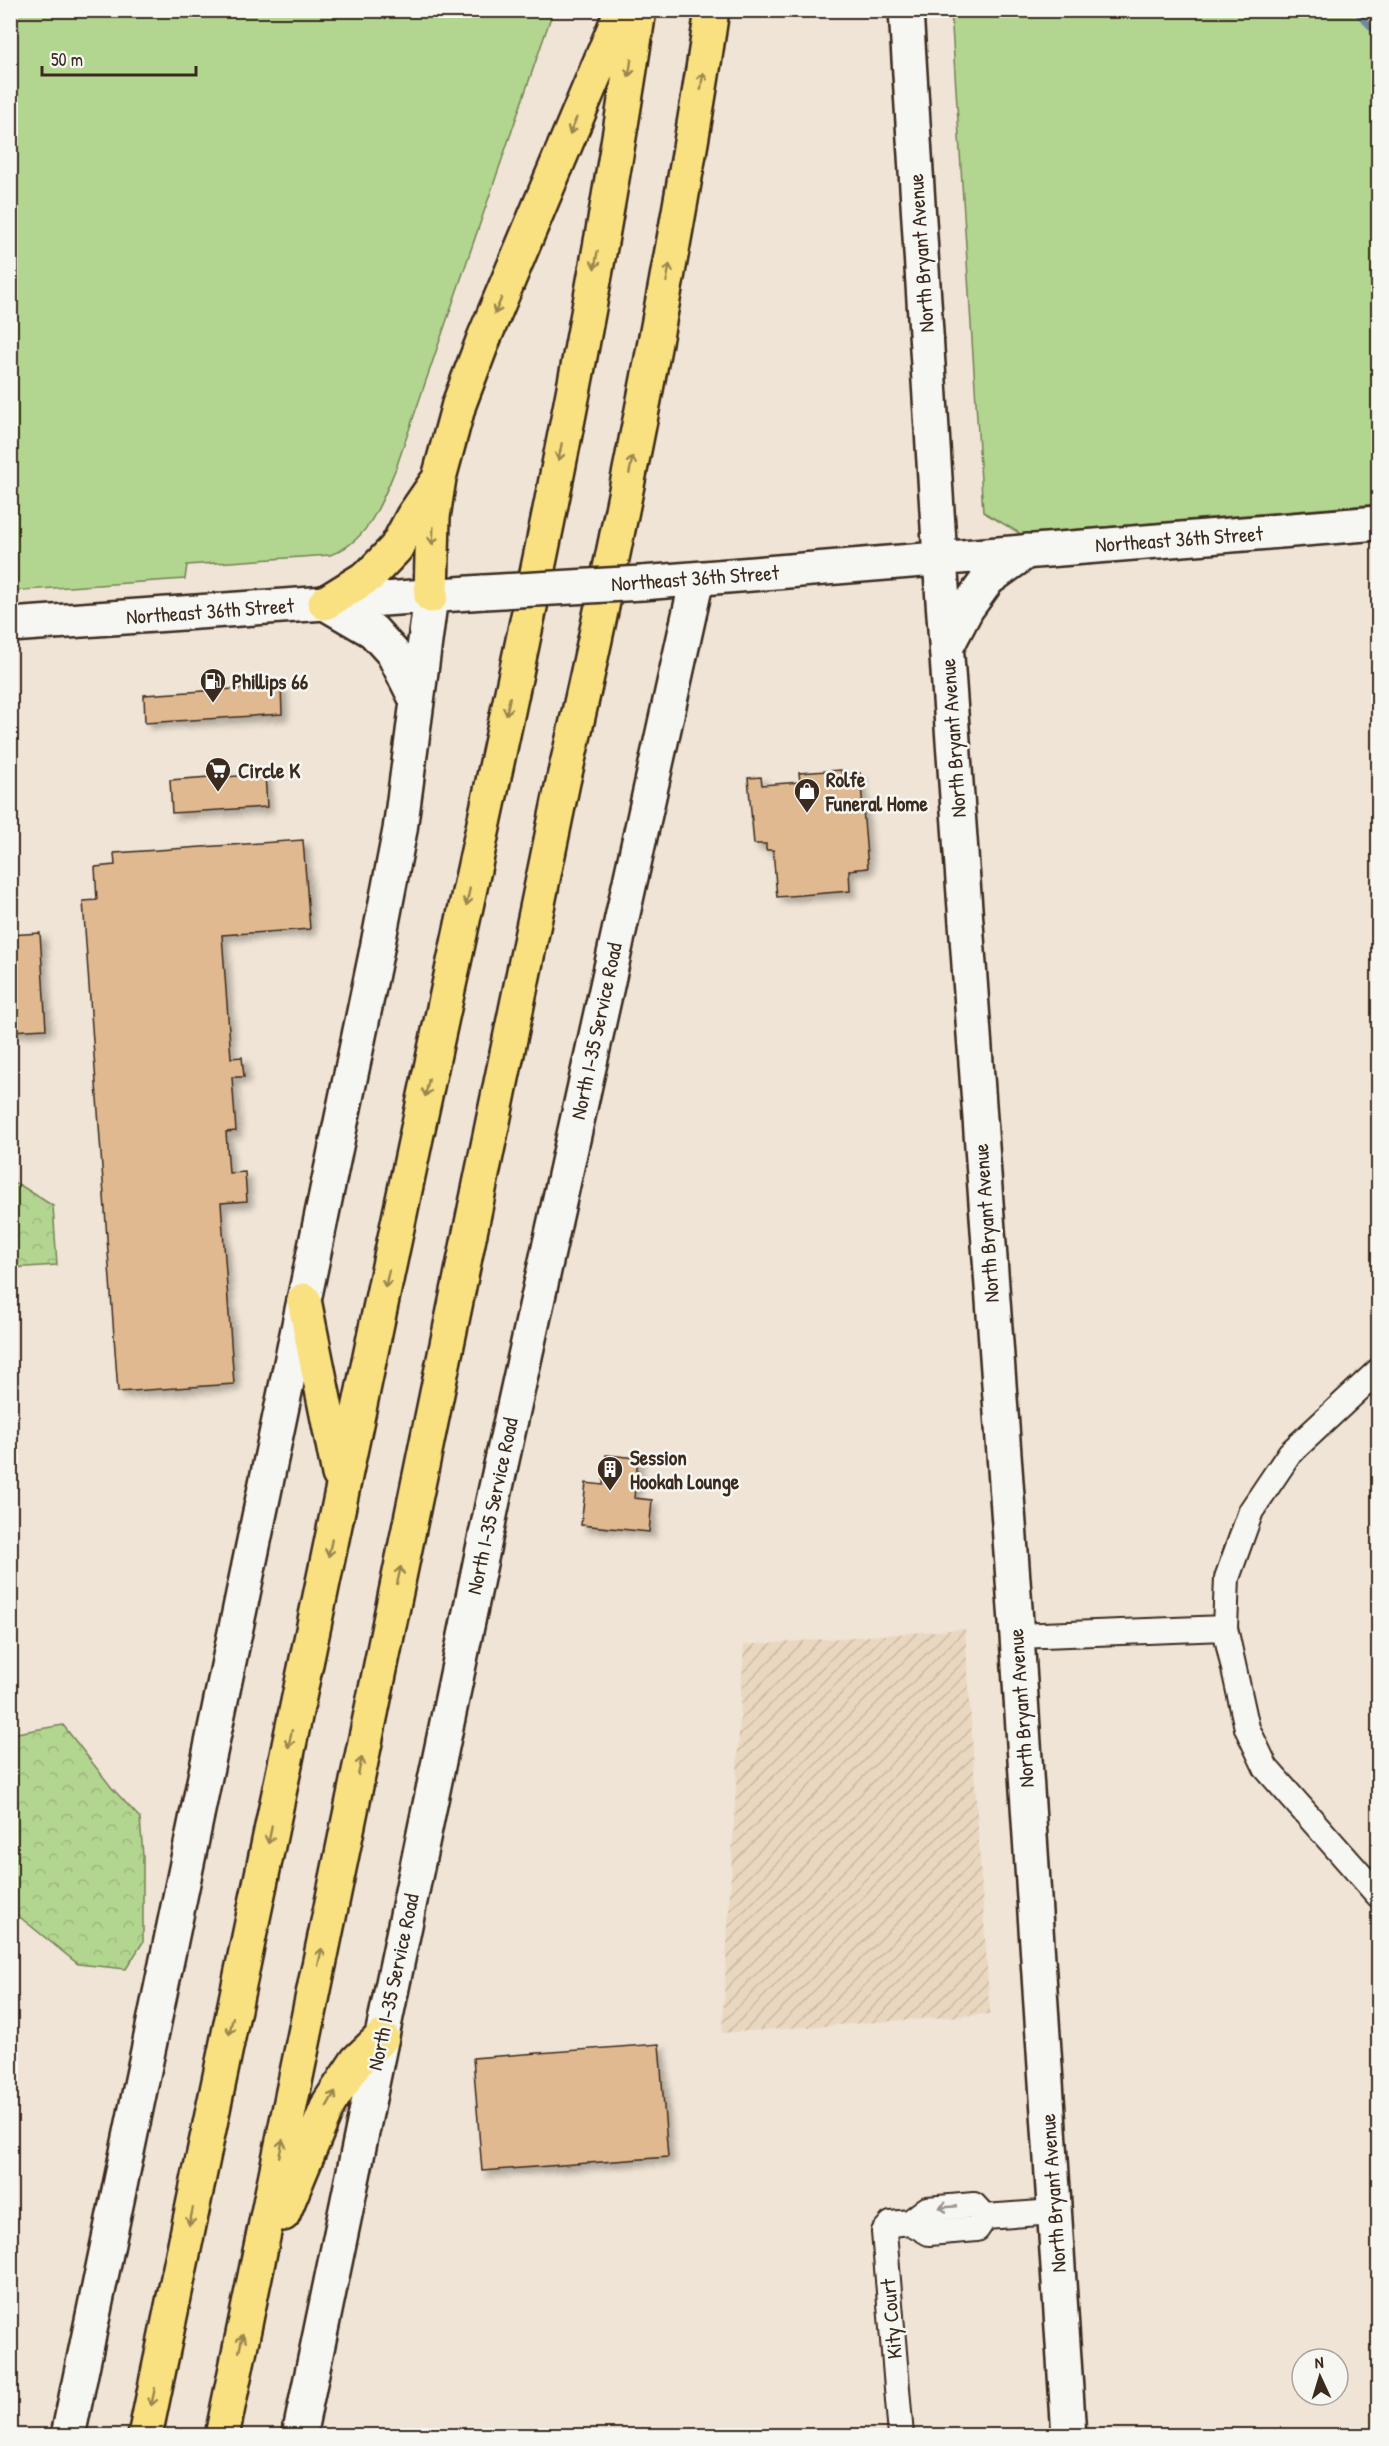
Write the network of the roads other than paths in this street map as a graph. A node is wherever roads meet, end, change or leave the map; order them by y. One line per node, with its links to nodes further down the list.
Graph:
1 (622, 10): 5 (highway, one-way to 5)
2 (639, 10): 17 (highway, one-way to 17)
3 (712, 10): 23 (highway, one-way to 3)
4 (906, 10): 8 (main road, North Bryant Avenue)
5 (439, 478): 10 (highway, one-way to 10); 11 (highway)
6 (1378, 524): 7 (main road, Northeast 36th Street)
7 (1027, 551): 8 (main road, Northeast 36th Street); 13 (main road)
8 (940, 559): 9 (main road, Northeast 36th Street); 13 (main road, North Bryant Avenue)
9 (697, 579): 10 (main road, Northeast 36th Street, bridge); 21 (main road, North I-35 Service Road)
10 (431, 596): 11 (main road, Northeast 36th Street); 14 (main road)
11 (325, 603): 12 (main road, Northeast 36th Street); 14 (main road)
12 (10, 625)
13 (947, 646): 19 (main road, North Bryant Avenue)
14 (417, 701): 15 (main road)
15 (304, 1300): 17 (highway); 24 (main road)
16 (1378, 1371): 18 (street)
17 (342, 1490): 25 (highway, one-way to 25)
18 (1225, 1628): 19 (street); 20 (street)
19 (1017, 1636): 22 (main road, North Bryant Avenue)
20 (1378, 1895)
21 (382, 2037): 23 (highway, one-way to 21); 27 (main road, North I-35 Service Road)
22 (1054, 2212): 28 (street, Kity Court); 29 (main road, North Bryant Avenue)
23 (252, 2288): 26 (highway, one-way to 23)
24 (68, 2436)
25 (145, 2436)
26 (222, 2436)
27 (299, 2436)
28 (901, 2436)
29 (1069, 2436)

